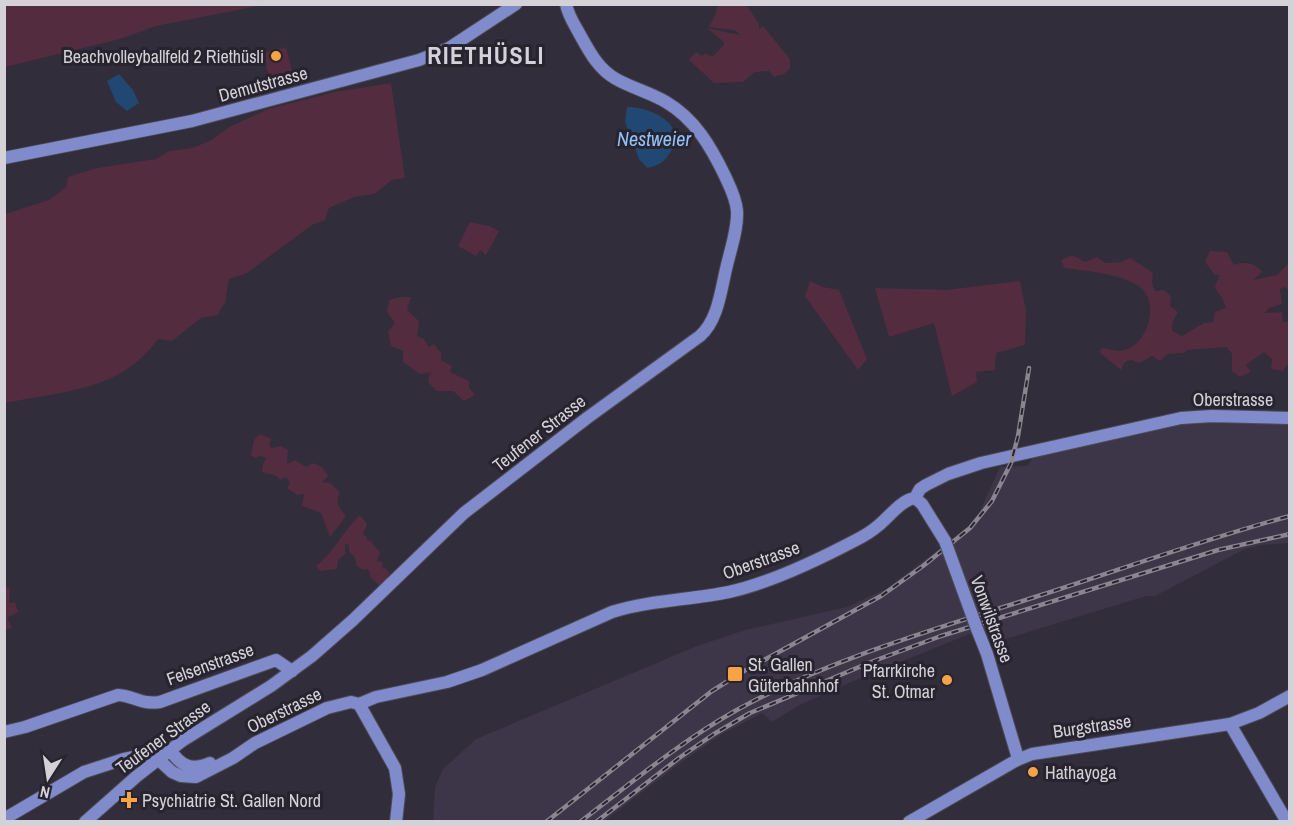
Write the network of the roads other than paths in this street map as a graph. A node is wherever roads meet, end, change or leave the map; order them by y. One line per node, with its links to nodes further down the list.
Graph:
1 (516, 4): 3 (street, Demutstrasse)
2 (566, 4): 6 (street, Teufener Strasse)
3 (4, 158)
4 (1290, 418): 5 (street, Oberstrasse)
5 (915, 498): 8 (street, Oberstrasse); 15 (street, Vonwilstrasse, bridge)
6 (292, 671): 10 (street, Felsenstrasse); 11 (street, Teufener Strasse)
7 (1290, 696): 9 (street, Burgstrasse)
8 (359, 704): 12 (street, Oberstrasse); 19 (street)
9 (1230, 724): 15 (street, Burgstrasse); 21 (street)
10 (4, 732)
11 (170, 750): 12 (street, Oberstrasse); 13 (street); 14 (street, Teufener Strasse)
12 (242, 752): 14 (street, Oberstrasse)
13 (123, 759): 16 (street); 17 (street)
14 (159, 759): 16 (street, Teufener Strasse)
15 (1017, 760): 20 (street, Burgstrasse)
16 (137, 776): 18 (street, Teufener Strasse)
17 (4, 819)
18 (85, 822)
19 (396, 822)
20 (909, 822)
21 (1287, 822)

